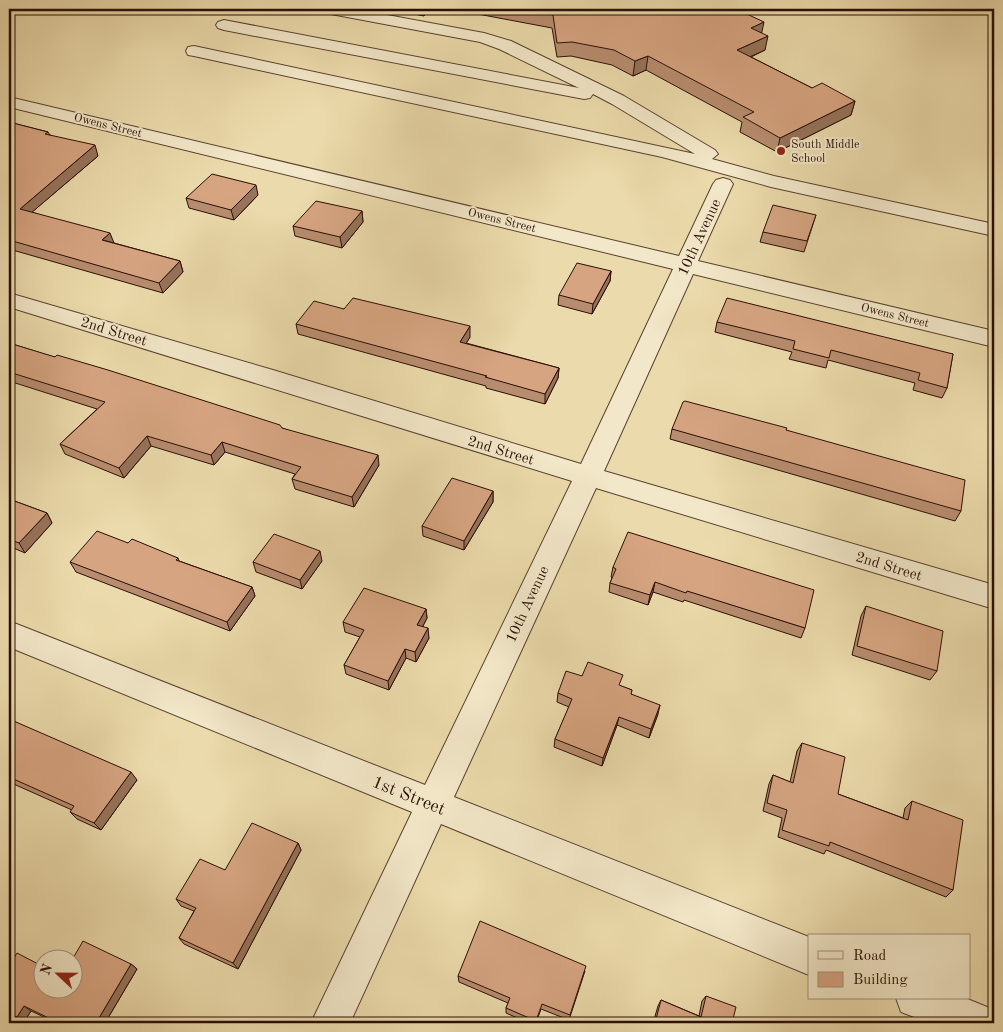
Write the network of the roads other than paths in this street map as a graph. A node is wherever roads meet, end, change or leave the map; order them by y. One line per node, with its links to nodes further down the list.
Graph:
1 (331, 9): 4 (street)
2 (238, 14): 3 (street)
3 (224, 25): 4 (street); 6 (street)
4 (618, 100): 6 (street)
5 (9, 102): 8 (street, Owens Street)
6 (729, 178): 7 (street); 8 (street, 10th Avenue)
7 (994, 230)
8 (686, 264): 10 (street, Owens Street); 11 (street, 10th Avenue)
9 (9, 300): 11 (street, 2nd Street)
10 (994, 339)
11 (588, 476): 12 (street, 2nd Street); 14 (street, 10th Avenue)
12 (994, 597)
13 (9, 634): 14 (street, 1st Street)
14 (432, 805): 15 (street, 1st Street); 17 (street, 10th Avenue)
15 (808, 956)
16 (920, 1000): 18 (street)
17 (330, 1023)
18 (978, 1023)

